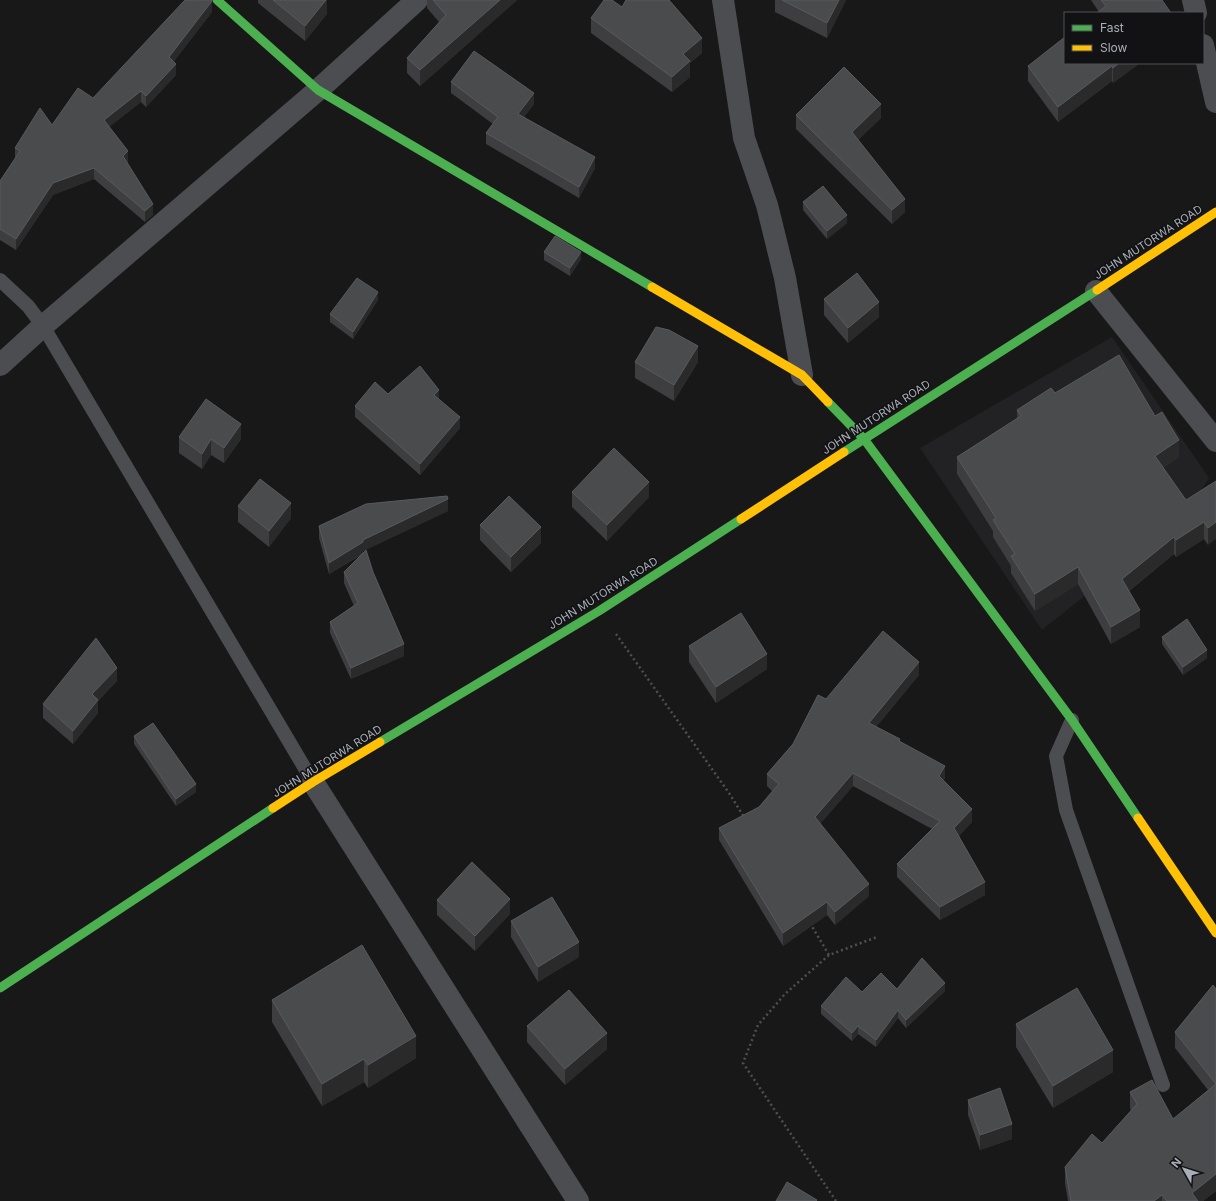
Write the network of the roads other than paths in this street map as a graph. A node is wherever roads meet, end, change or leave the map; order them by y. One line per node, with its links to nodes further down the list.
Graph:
1 (217, 0): 7 (street)
2 (416, 0): 7 (street)
3 (723, 0): 14 (street)
4 (1193, 0): 5 (street)
5 (1196, 12)
6 (1204, 49): 8 (street)
7 (318, 90): 12 (street); 14 (street)
8 (1216, 102)
9 (1216, 212): 11 (street, JOHN MUTORWA ROAD)
10 (0, 280): 12 (lane)
11 (1096, 291): 15 (street, JOHN MUTORWA ROAD); 16 (street)
12 (43, 326): 13 (street); 18 (lane)
13 (0, 365)
14 (802, 375): 15 (street)
15 (864, 439): 17 (street); 18 (street, JOHN MUTORWA ROAD)
16 (1216, 441)
17 (1072, 720): 19 (street); 21 (lane)
18 (313, 782): 20 (street, JOHN MUTORWA ROAD); 22 (street)
19 (1216, 933)
20 (0, 988)
21 (1163, 1085)
22 (578, 1201)

